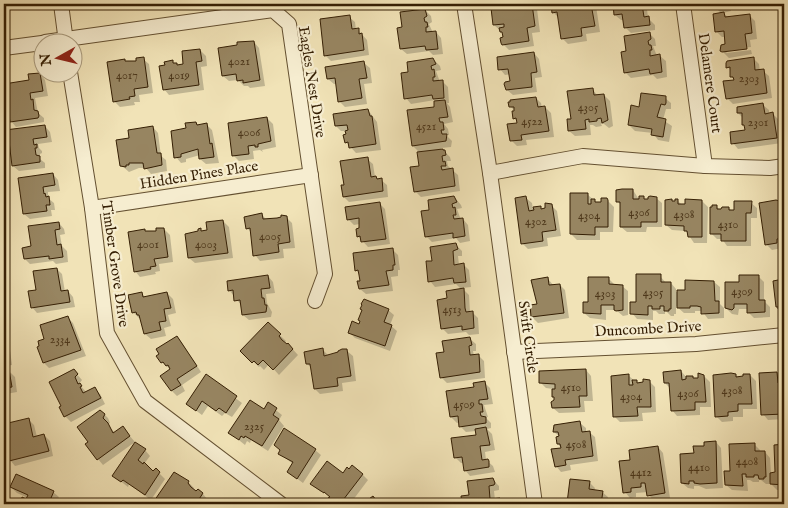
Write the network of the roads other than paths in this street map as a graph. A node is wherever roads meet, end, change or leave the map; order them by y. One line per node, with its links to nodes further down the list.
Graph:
1 (61, 4): 4 (street)
2 (464, 4): 11 (street, Swift Circle)
3 (683, 4): 9 (street, Delamere Court)
4 (65, 32)
5 (82, 39): 12 (street, Eagles Nest Drive)
6 (32, 44): 7 (street, Eagles Nest Drive)
7 (4, 48)
8 (72, 82): 13 (street, Timber Grove Drive)
9 (705, 166): 10 (street); 11 (street)
10 (784, 166)
11 (490, 173): 16 (street, Swift Circle)
12 (311, 174): 13 (street, Hidden Pines Place); 14 (street, Eagles Nest Drive)
13 (92, 208): 17 (street, Timber Grove Drive)
14 (315, 301)
15 (784, 336): 16 (street, Duncombe Drive)
16 (514, 352): 18 (street, Swift Circle)
17 (281, 504)
18 (535, 504)

